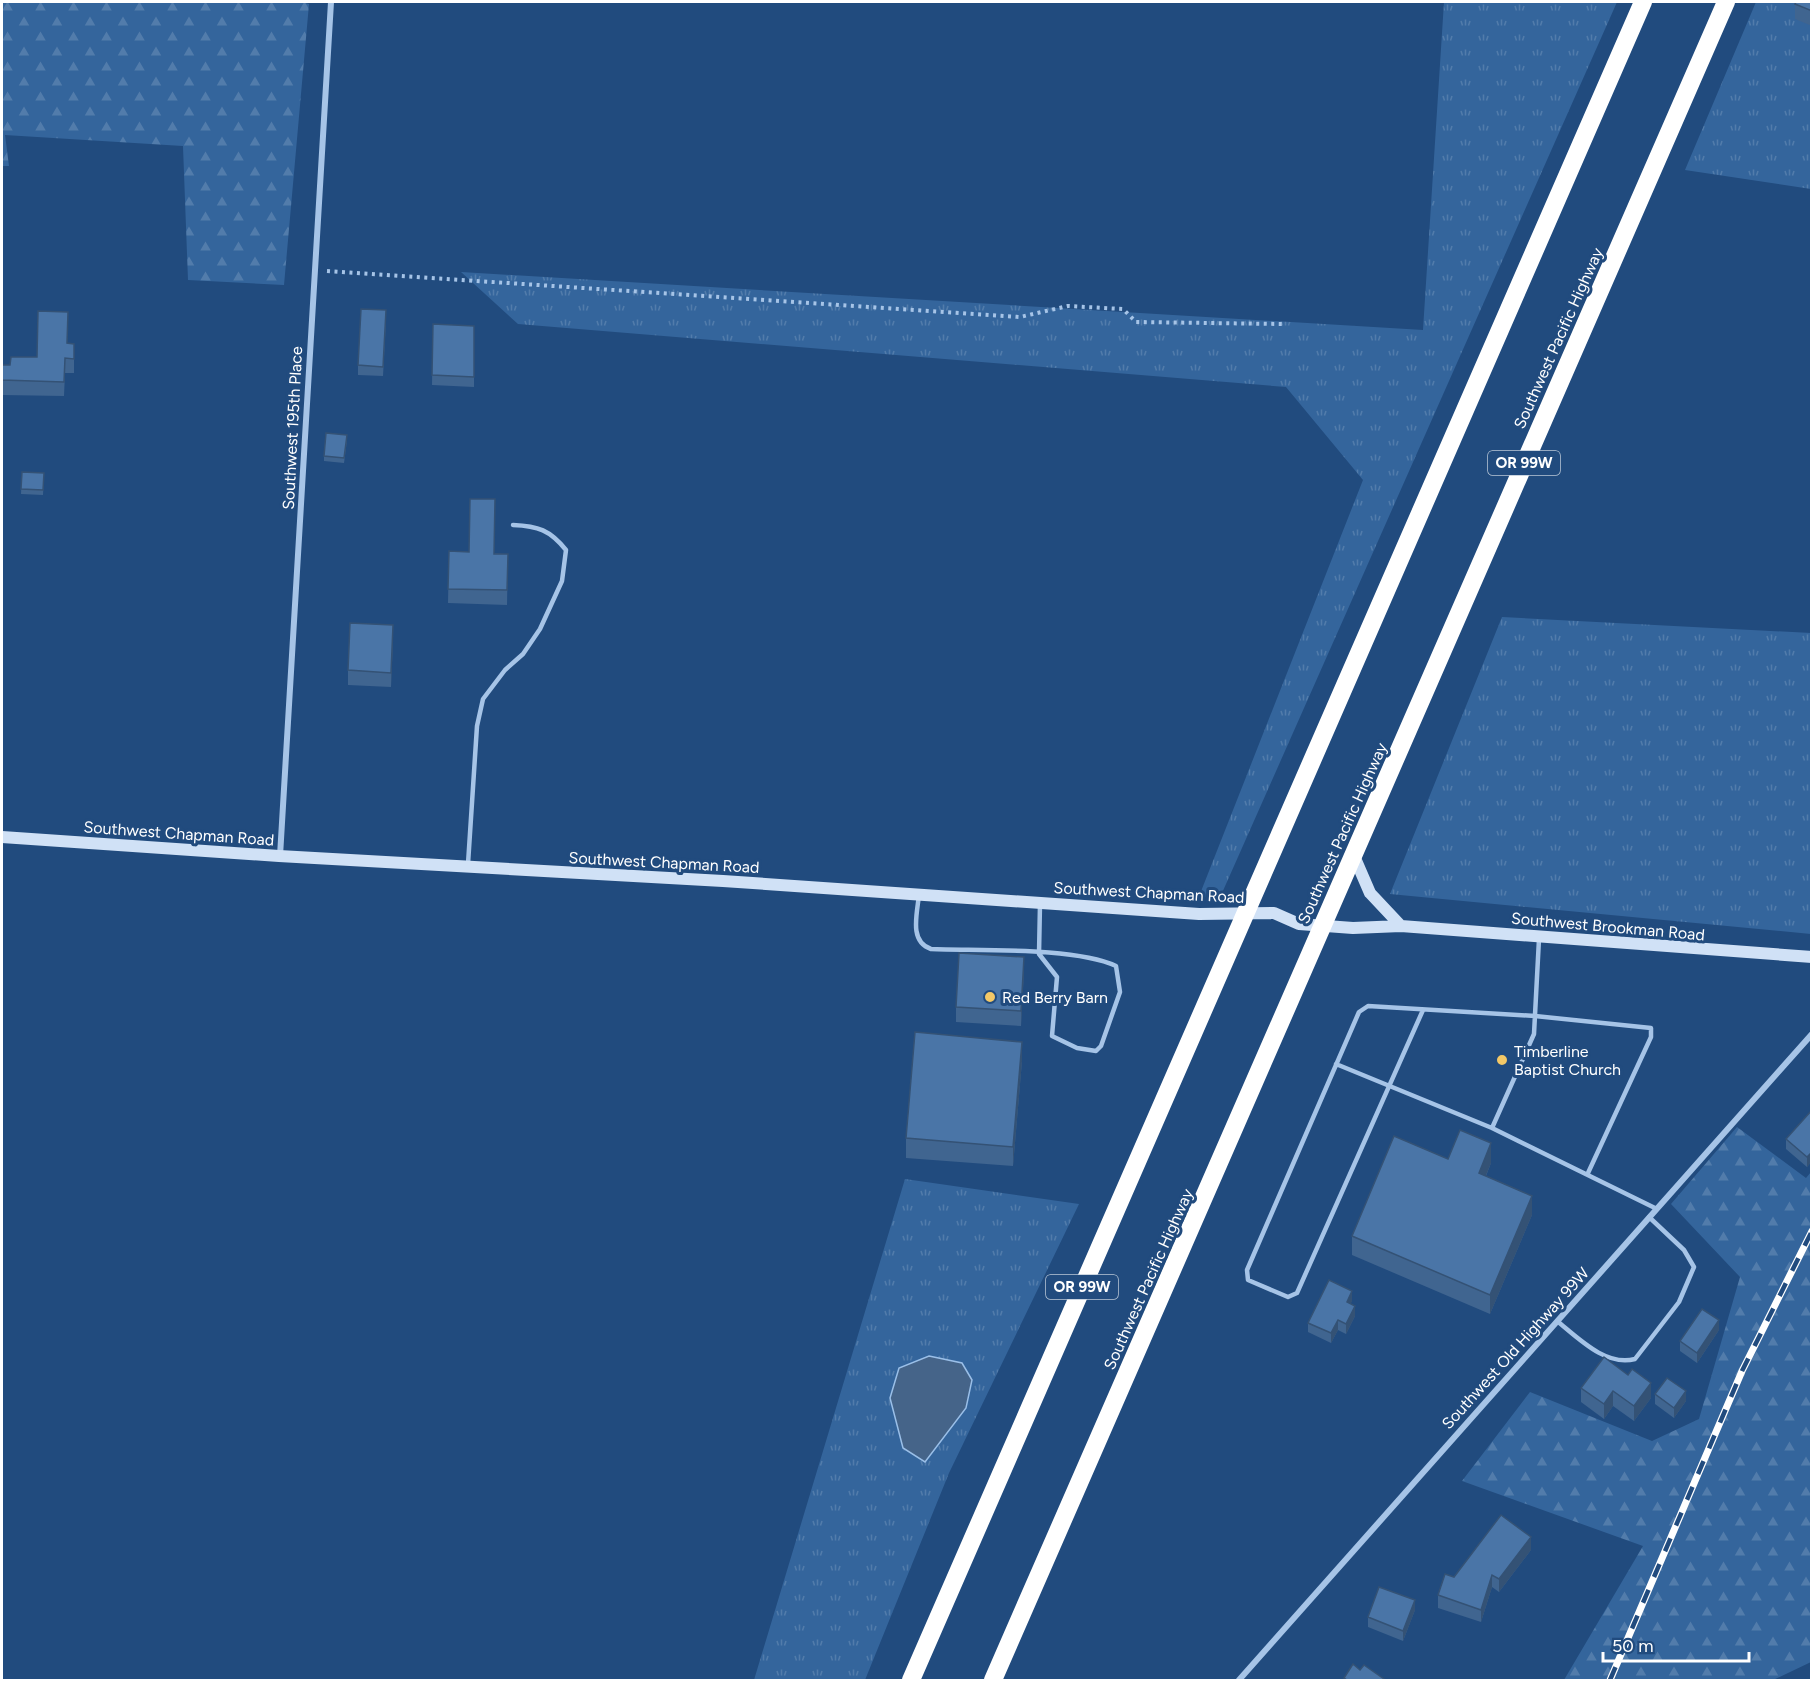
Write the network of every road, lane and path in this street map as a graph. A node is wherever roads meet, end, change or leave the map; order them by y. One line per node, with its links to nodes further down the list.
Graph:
1 (331, 2): 4 (street, Southwest 195th Place)
2 (1643, 2): 13 (highway, OR 99W)
3 (1726, 2): 9 (highway, Southwest Pacific Highway / OR 99W)
4 (315, 270): 5 (path); 8 (street, Southwest 195th Place)
5 (1282, 324)
6 (513, 525): 10 (lane)
7 (2, 837): 8 (street, Southwest Chapman Road)
8 (279, 856): 10 (street, Southwest Chapman Road)
9 (1354, 856): 14 (highway, Southwest Pacific Highway / OR 99W); 15 (street)
10 (468, 867): 11 (street, Southwest Chapman Road)
11 (919, 895): 12 (street, Southwest Chapman Road); 17 (lane)
12 (1040, 903): 13 (street, Southwest Chapman Road); 17 (lane)
13 (1246, 914): 14 (street, Southwest Chapman Road); 29 (highway, OR 99W)
14 (1323, 925): 15 (street, Southwest Brookman Road); 30 (highway, Southwest Pacific Highway / OR 99W)
15 (1401, 926): 16 (street, Southwest Brookman Road)
16 (1539, 936): 18 (street, Southwest Brookman Road); 20 (lane)
17 (1039, 954): 17 (lane)
18 (1812, 957)
19 (1423, 1010): 20 (lane); 22 (lane); 23 (lane)
20 (1534, 1016): 24 (lane); 25 (lane)
21 (1812, 1034): 26 (street, Southwest Old Highway 99W)
22 (1336, 1064): 23 (lane); 23 (lane)
23 (1388, 1087): 24 (lane)
24 (1492, 1128): 25 (lane)
25 (1588, 1173): 26 (lane)
26 (1657, 1209): 27 (street, Southwest Old Highway 99W)
27 (1649, 1217): 28 (street, Southwest Old Highway 99W); 28 (lane)
28 (1557, 1321): 31 (street, Southwest Old Highway 99W)
29 (911, 1680)
30 (993, 1680)
31 (1239, 1680)

